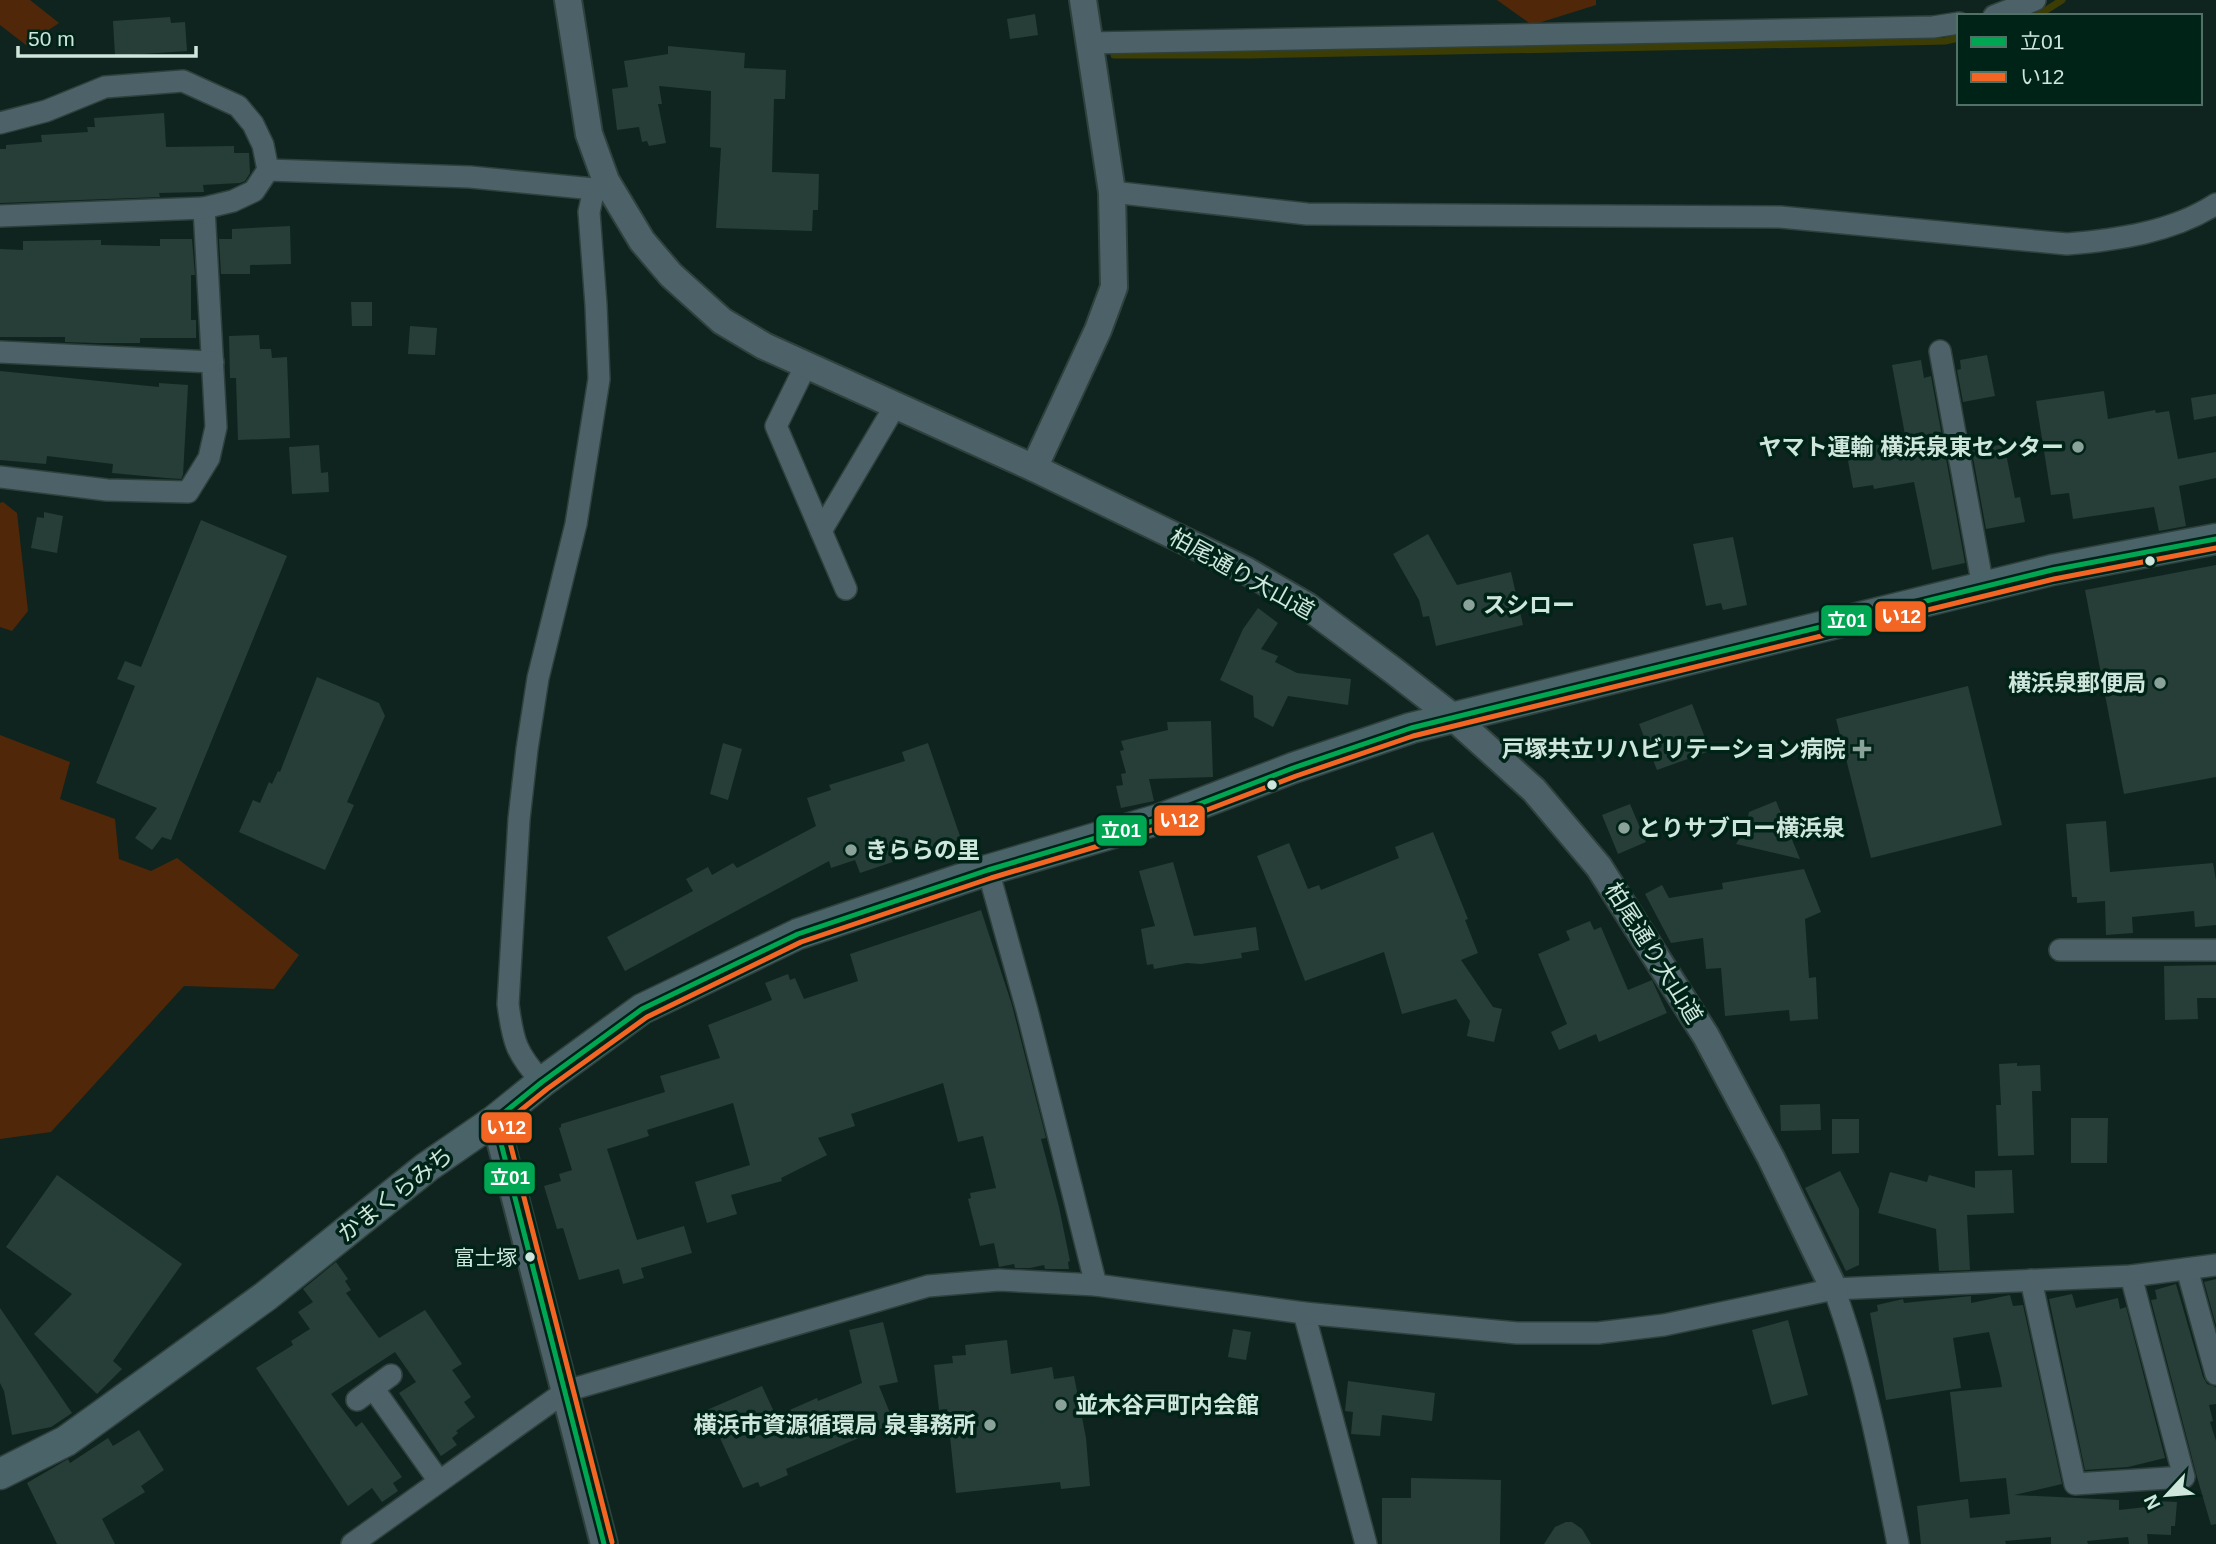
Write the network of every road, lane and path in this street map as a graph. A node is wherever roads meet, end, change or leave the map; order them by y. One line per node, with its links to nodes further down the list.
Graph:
1 (568, 0): 9 (street, 柏尾通り大山道)
2 (1083, 0): 6 (street)
3 (2035, 0): 4 (street)
4 (1999, 14)
5 (1957, 23): 6 (street)
6 (1089, 43): 10 (street)
7 (0, 123): 8 (street)
8 (268, 170): 9 (street); 12 (street)
9 (600, 185): 17 (street, 柏尾通り大山道); 29 (street)
10 (1112, 192): 11 (street); 19 (street)
11 (2216, 204)
12 (204, 208): 13 (street); 16 (street)
13 (0, 216)
14 (1940, 351): 23 (street)
15 (0, 352): 16 (street)
16 (213, 362): 20 (street)
17 (806, 365): 18 (street, 柏尾通り大山道); 21 (street)
18 (895, 406): 19 (street, 柏尾通り大山道); 21 (street)
19 (1034, 468): 25 (street, 柏尾通り大山道)
20 (0, 477)
21 (821, 531): 24 (street)
22 (2216, 539): 23 (main road, かまくらみち)
23 (1983, 587): 25 (main road, かまくらみち)
24 (846, 589)
25 (1453, 717): 26 (main road, かまくらみち); 36 (street, 柏尾通り大山道)
26 (988, 870): 29 (main road, かまくらみち); 35 (street)
27 (2060, 950): 28 (street)
28 (2216, 950)
29 (542, 1082): 30 (main road, かまくらみち)
30 (495, 1119): 40 (street); 41 (main road, かまくらみち)
31 (2216, 1265): 32 (street)
32 (2187, 1269): 33 (street); 38 (street)
33 (2131, 1276): 34 (street); 34 (street)
34 (2031, 1280): 36 (street)
35 (1096, 1285): 37 (street); 40 (street)
36 (1834, 1289): 37 (street); 46 (street)
37 (1304, 1313): 45 (street)
38 (2216, 1374)
39 (391, 1375): 42 (street)
40 (566, 1391): 42 (street); 44 (street)
41 (0, 1474)
42 (439, 1481): 43 (street)
43 (352, 1544)
44 (604, 1544)
45 (1366, 1544)
46 (1898, 1544)

